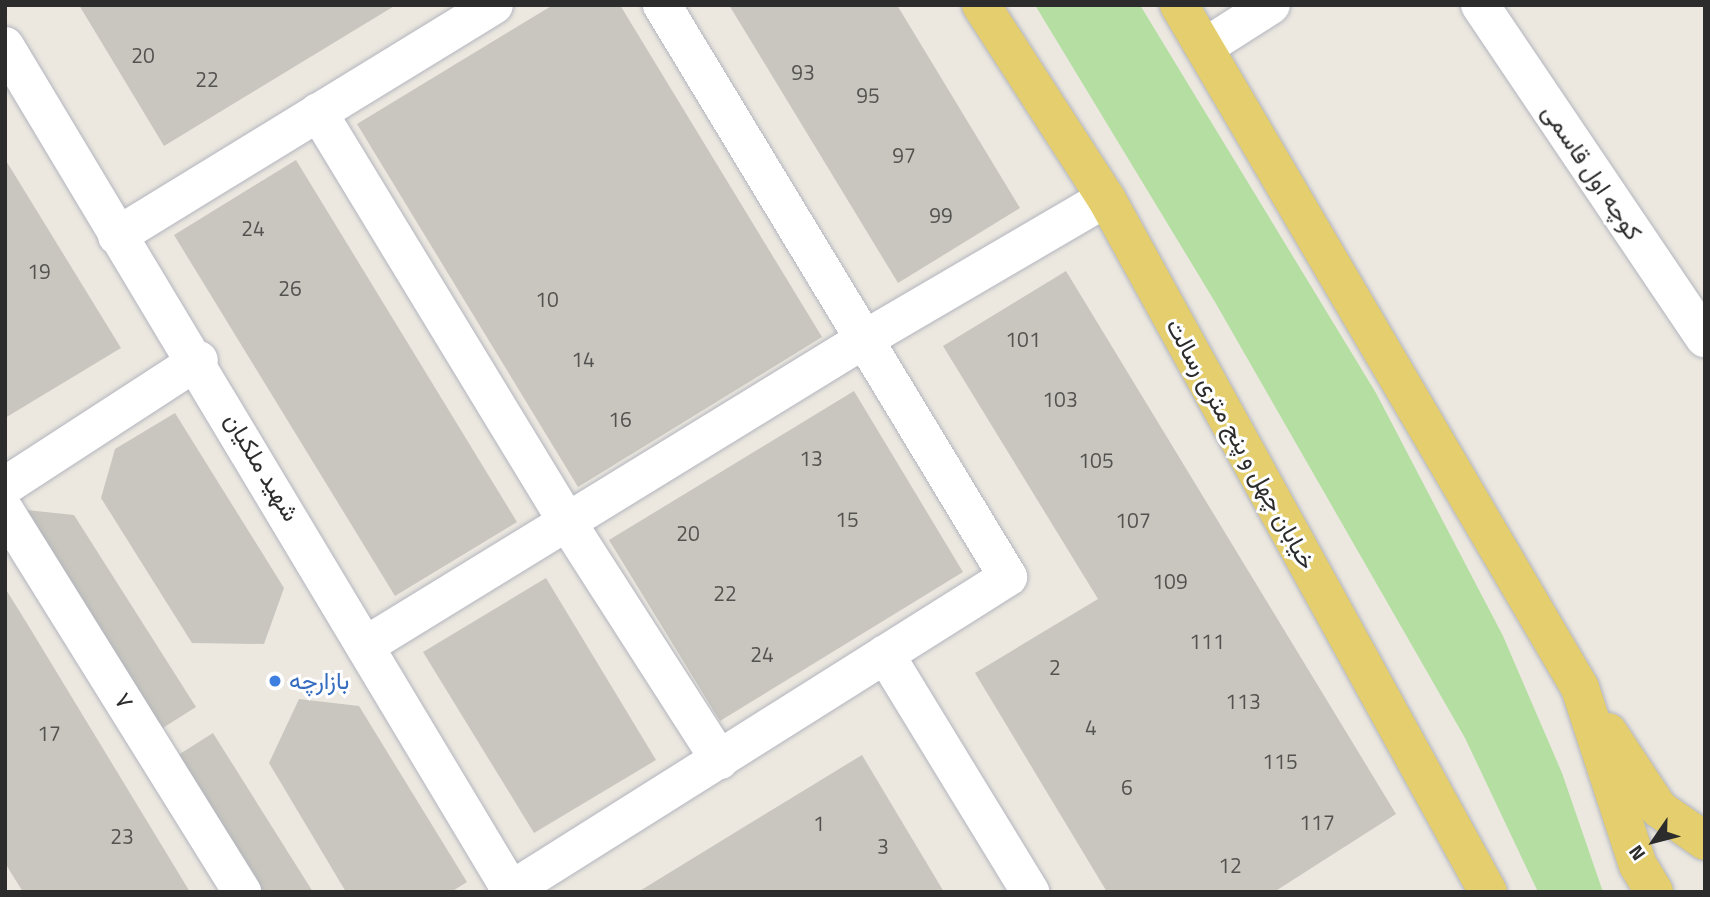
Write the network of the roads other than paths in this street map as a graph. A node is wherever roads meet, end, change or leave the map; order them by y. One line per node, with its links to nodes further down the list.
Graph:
1 (662, 5): 13 (street)
2 (981, 5): 10 (main road, خیابان چهل و پنج متری رسالت)
3 (1179, 5): 8 (main road)
4 (1271, 5): 8 (street)
5 (1480, 5): 12 (street, کوچه اول قاسمی)
6 (493, 6): 9 (street)
7 (5, 46): 11 (street, شهید ملکیان)
8 (1205, 47): 20 (main road)
9 (318, 112): 11 (street); 17 (street)
10 (1106, 198): 13 (street); 27 (main road, خیابان چهل و پنج متری رسالت)
11 (117, 236): 14 (street, شهید ملکیان)
12 (1705, 338)
13 (864, 339): 17 (street); 19 (street)
14 (199, 360): 15 (street); 18 (street, شهید ملکیان)
15 (5, 486)
16 (5, 511): 25 (street, ۷)
17 (567, 522): 18 (street); 21 (street)
18 (368, 644): 24 (street, شهید ملکیان)
19 (885, 654): 21 (street); 26 (street)
20 (1580, 688): 22 (main road); 23 (main road)
21 (720, 760): 24 (street)
22 (1705, 841)
23 (1643, 883)
24 (510, 891)
25 (242, 892)
26 (1030, 892)
27 (1488, 892)

